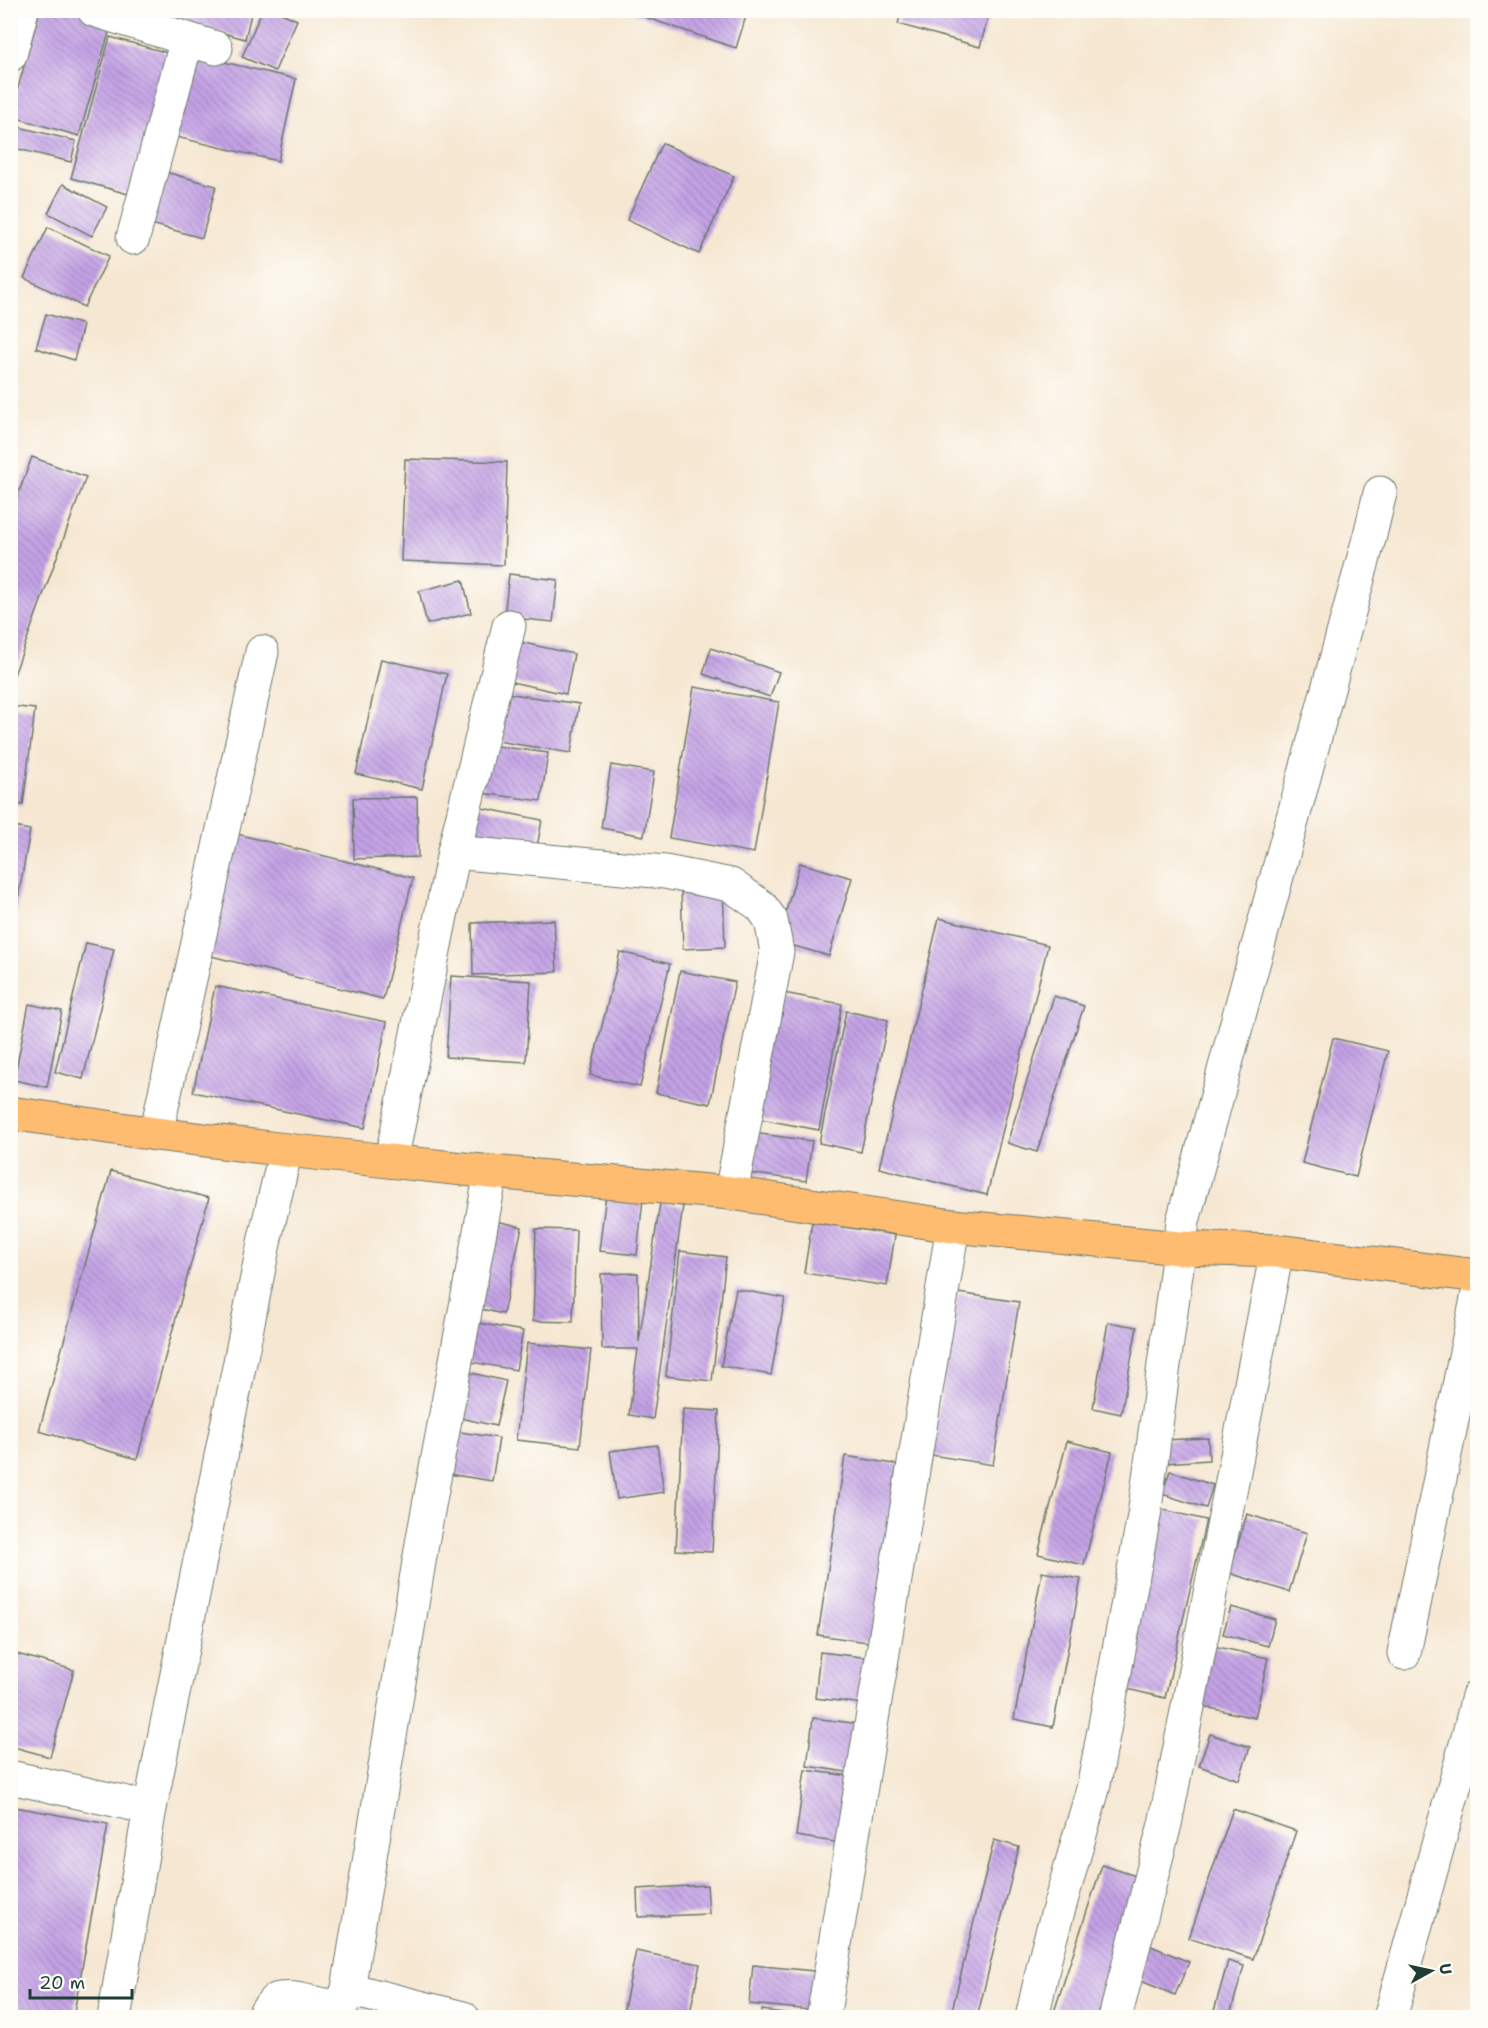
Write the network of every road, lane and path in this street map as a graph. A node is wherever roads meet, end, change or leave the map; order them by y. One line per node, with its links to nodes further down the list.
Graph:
1 (21, 10): 3 (street)
2 (94, 10): 4 (street)
3 (10, 55)
4 (138, 218)
5 (1380, 493): 16 (street)
6 (509, 626): 8 (street)
7 (262, 652): 10 (street)
8 (454, 852): 12 (street); 14 (street)
9 (10, 1113): 10 (main road)
10 (156, 1134): 11 (main road)
11 (286, 1150): 12 (main road); 23 (street)
12 (391, 1161): 13 (main road)
13 (491, 1172): 14 (main road); 24 (street)
14 (731, 1192): 15 (main road)
15 (954, 1226): 16 (main road); 28 (street)
16 (1179, 1248): 17 (main road); 29 (street)
17 (1277, 1251): 18 (main road); 30 (street)
18 (1478, 1276)
19 (1478, 1294): 20 (street)
20 (1404, 1653)
21 (1478, 1696): 31 (street)
22 (10, 1777): 23 (street)
23 (150, 1808): 26 (street)
24 (348, 1989): 25 (street); 27 (street)
25 (456, 2017)
26 (114, 2018)
27 (265, 2018)
28 (824, 2018)
29 (1032, 2018)
30 (1115, 2018)
31 (1390, 2018)

